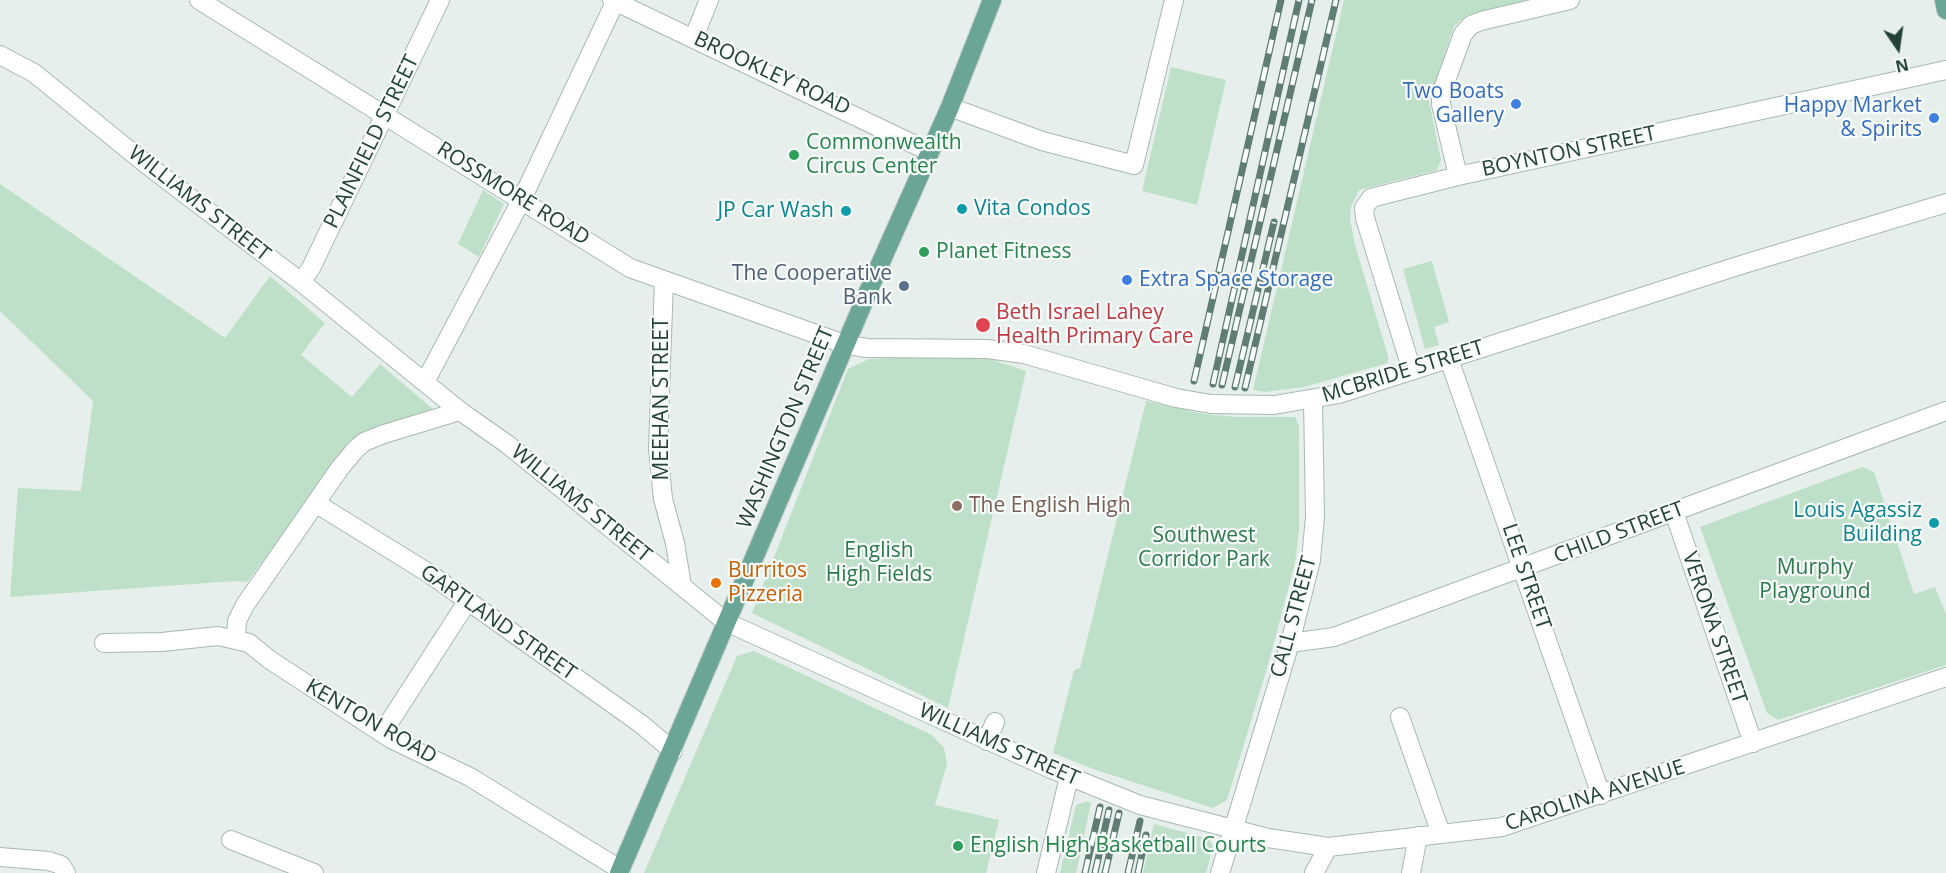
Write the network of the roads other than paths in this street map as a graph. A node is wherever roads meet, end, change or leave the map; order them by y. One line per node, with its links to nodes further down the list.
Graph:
1 (199, 0): 14 (street, ROSSMORE ROAD)
2 (440, 0): 14 (street, PLAINFIELD STREET)
3 (709, 0): 10 (street)
4 (992, 0): 13 (main road, WASHINGTON STREET)
5 (1174, 0): 13 (street)
6 (1570, 0): 16 (street)
7 (1944, 0): 9 (main road)
8 (614, 1): 10 (street, BROOKLEY ROAD); 17 (street)
9 (1946, 10)
10 (694, 38): 15 (street, BROOKLEY ROAD)
11 (0, 55): 20 (street, WILLIAMS STREET)
12 (1946, 70): 16 (street, BOYNTON STREET)
13 (950, 107): 15 (main road, WASHINGTON STREET)
14 (384, 113): 17 (street, ROSSMORE ROAD); 20 (street, PLAINFIELD STREET)
15 (930, 152): 21 (main road, WASHINGTON STREET)
16 (1458, 176): 23 (street, BOYNTON STREET)
17 (522, 199): 19 (street, ROSSMORE ROAD); 24 (street)
18 (1946, 203): 22 (street, MCBRIDE STREET)
19 (664, 281): 21 (street, ROSSMORE ROAD); 31 (street, MEEHAN STREET)
20 (301, 282): 24 (street, WILLIAMS STREET)
21 (847, 345): 25 (street, MCBRIDE STREET); 33 (main road, WASHINGTON STREET)
22 (1449, 359): 23 (street, MCBRIDE STREET); 30 (street, LEE STREET)
23 (1412, 371): 25 (street, MCBRIDE STREET)
24 (425, 382): 26 (street, WILLIAMS STREET)
25 (1312, 400): 36 (street, CALL STREET)
26 (460, 411): 28 (street); 31 (street, WILLIAMS STREET)
27 (1946, 411): 29 (street, CHILD STREET)
28 (317, 504): 32 (street, GARTLAND STREET); 34 (street)
29 (1674, 512): 30 (street, CHILD STREET); 42 (street, VERONA STREET)
30 (1523, 569): 36 (street, CHILD STREET); 45 (street, LEE STREET)
31 (682, 586): 33 (street, WILLIAMS STREET)
32 (467, 602): 40 (street); 43 (street, GARTLAND STREET)
33 (726, 622): 41 (street, WILLIAMS STREET); 43 (main road, WASHINGTON STREET)
34 (236, 638): 35 (street, KENTON ROAD); 40 (street, KENTON ROAD)
35 (104, 643)
36 (1290, 643): 46 (street, CALL STREET)
37 (1946, 677): 42 (street, CAROLINA AVENUE)
38 (1400, 717): 47 (street)
39 (995, 722): 41 (street)
40 (383, 732): 52 (street, KENTON ROAD)
41 (987, 741): 44 (street, WILLIAMS STREET)
42 (1753, 743): 45 (street, CAROLINA AVENUE)
43 (673, 751): 52 (main road, WASHINGTON STREET)
44 (1069, 777): 46 (street, WILLIAMS STREET); 55 (street)
45 (1601, 795): 47 (street, CAROLINA AVENUE)
46 (1233, 828): 50 (street, CAROLINA AVENUE); 56 (street, CALL STREET)
47 (1441, 834): 48 (street, CAROLINA AVENUE)
48 (1418, 836): 50 (street, CAROLINA AVENUE); 58 (street)
49 (231, 840): 54 (street)
50 (1328, 847): 57 (street)
51 (0, 857): 53 (street)
52 (620, 871)
53 (66, 873)
54 (314, 873)
55 (1046, 873)
56 (1220, 873)
57 (1314, 873)
58 (1411, 873)

